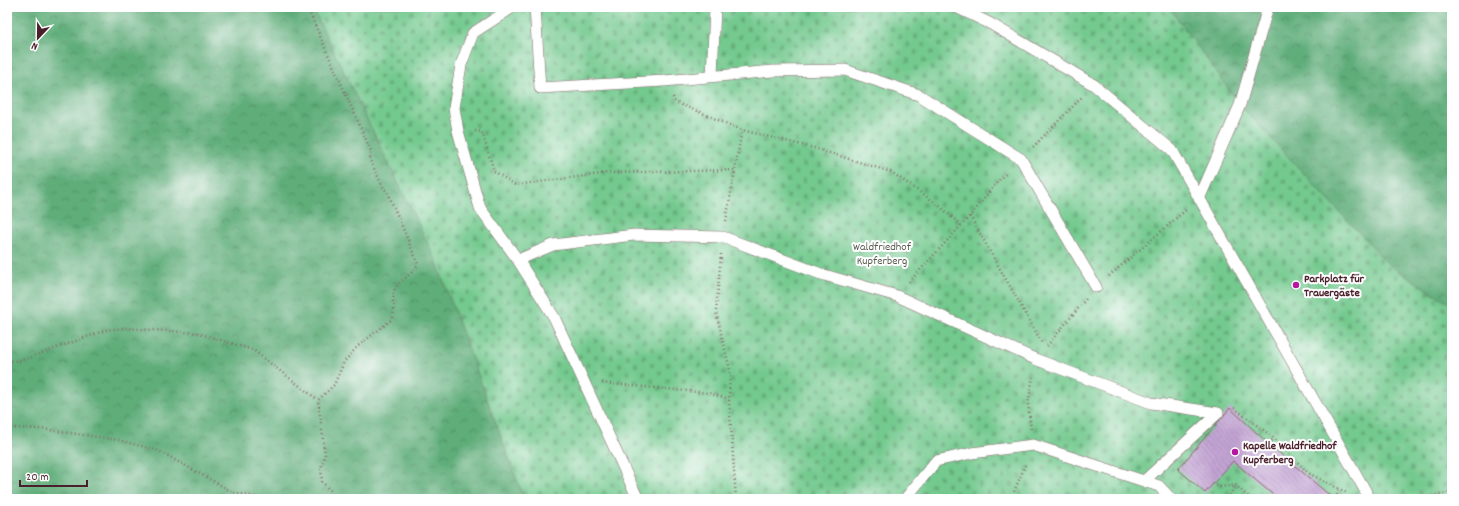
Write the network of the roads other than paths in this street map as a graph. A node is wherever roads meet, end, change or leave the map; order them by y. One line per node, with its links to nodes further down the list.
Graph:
1 (513, 7): 8 (lane)
2 (535, 7): 6 (lane)
3 (715, 7): 6 (lane)
4 (956, 7): 7 (lane)
5 (1268, 7): 7 (lane)
6 (712, 76): 9 (lane)
7 (1199, 199): 14 (lane)
8 (518, 260): 10 (lane); 11 (lane)
9 (1096, 287)
10 (1144, 481): 12 (lane); 13 (lane)
11 (638, 499)
12 (904, 499)
13 (1171, 499)
14 (1370, 499)

